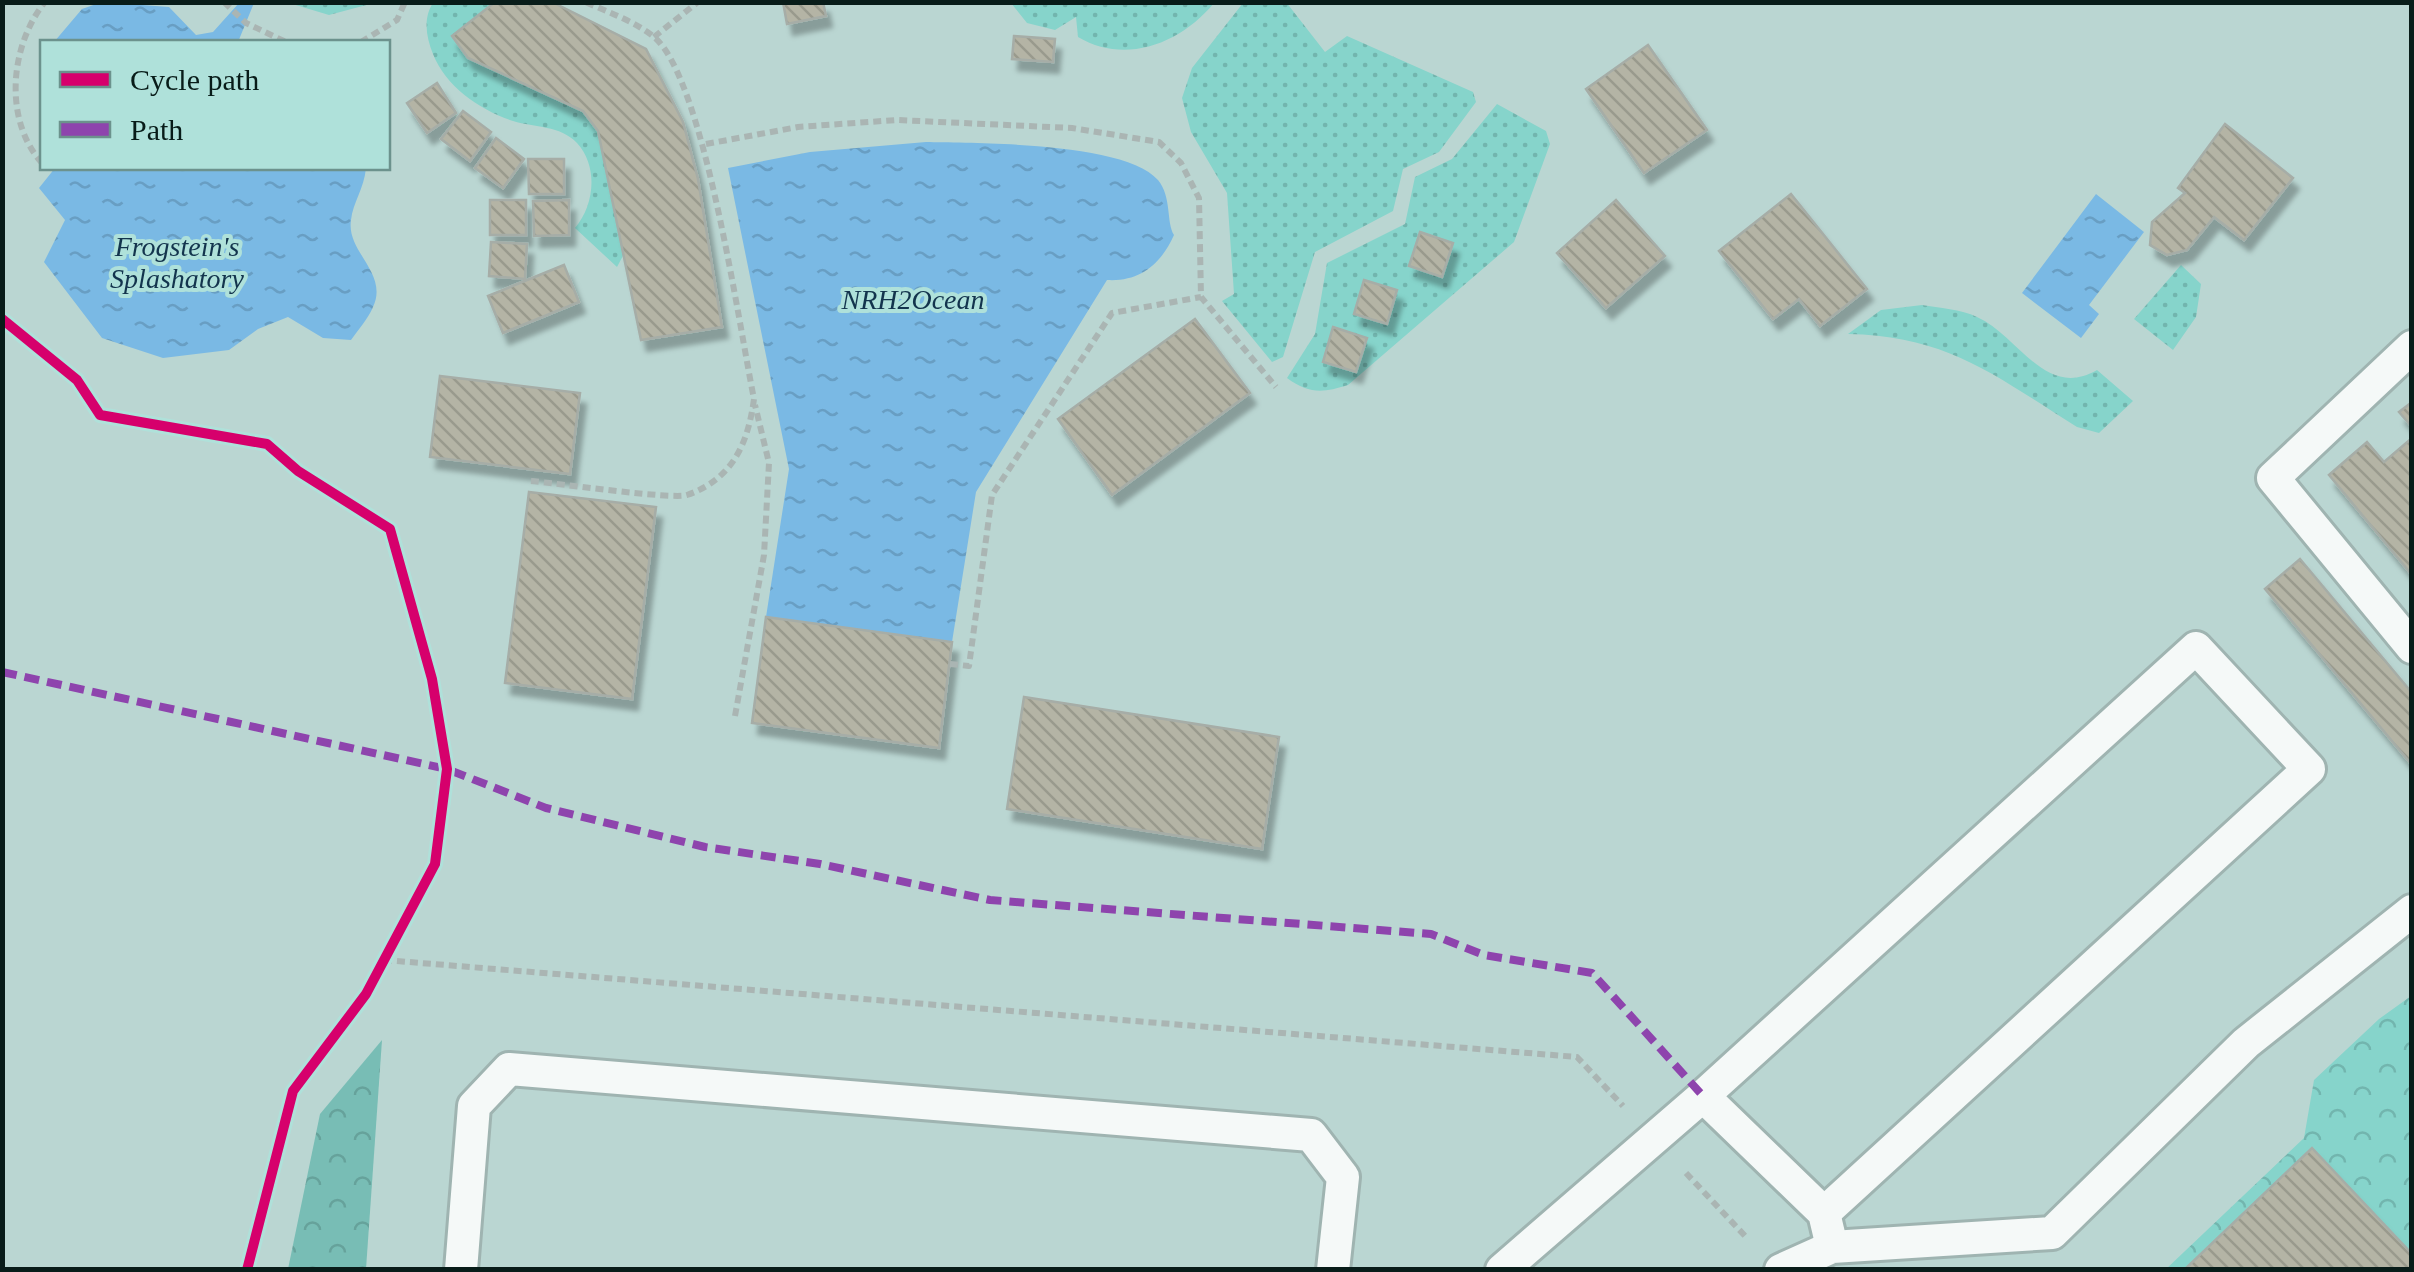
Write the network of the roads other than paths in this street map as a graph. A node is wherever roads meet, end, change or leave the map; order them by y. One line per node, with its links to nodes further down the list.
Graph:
1 (2412, 348): 2 (lane)
2 (2412, 647)
3 (2412, 911): 6 (lane)
4 (1703, 1096): 5 (lane); 5 (lane); 9 (lane)
5 (1824, 1213): 6 (lane)
6 (1832, 1247): 10 (lane)
7 (461, 1270): 8 (lane)
8 (1333, 1270)
9 (1502, 1270)
10 (1782, 1270)

